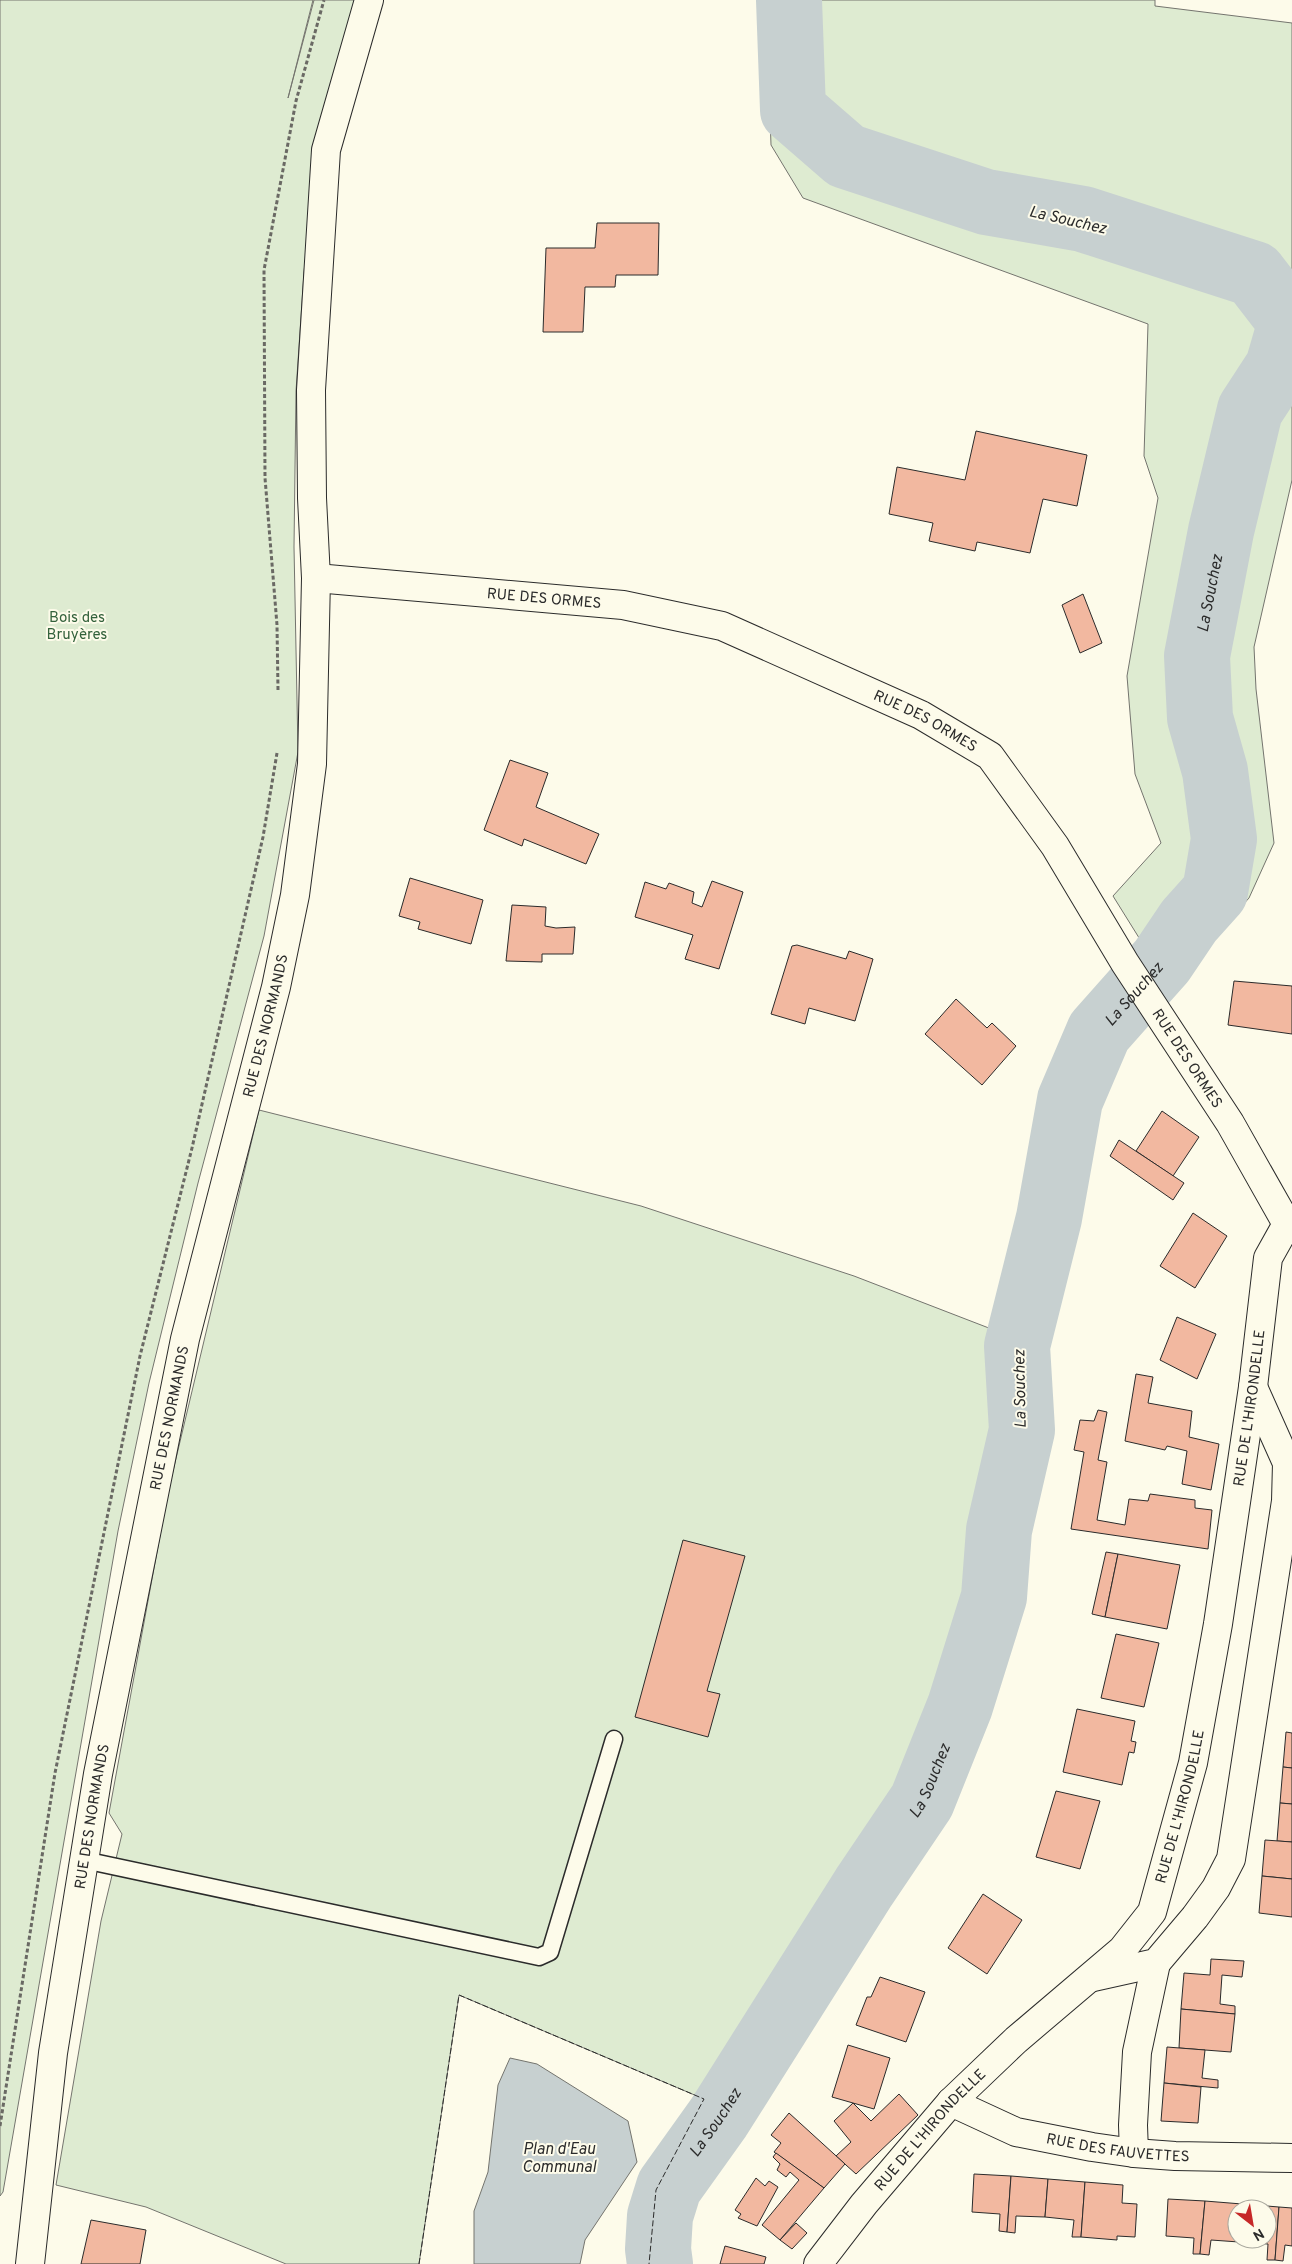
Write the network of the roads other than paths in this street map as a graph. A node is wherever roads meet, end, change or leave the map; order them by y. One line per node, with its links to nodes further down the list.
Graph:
1 (369, 0): 2 (street, RUE DES NORMANDS)
2 (316, 578): 3 (street, RUE DES ORMES); 6 (street, RUE DES NORMANDS)
3 (1290, 1225): 4 (street, RUE DE L'HIRONDELLE)
4 (1253, 1387): 7 (street); 8 (street, RUE DE L'HIRONDELLE)
5 (614, 1739): 6 (lane)
6 (84, 1860): 12 (street, RUE DES NORMANDS)
7 (1156, 1963): 8 (street); 10 (street)
8 (1089, 1978): 9 (street, RUE DE L'HIRONDELLE)
9 (951, 2102): 10 (street, RUE DES FAUVETTES); 13 (street, RUE DE L'HIRONDELLE)
10 (1134, 2153): 11 (street, RUE DES FAUVETTES)
11 (1292, 2158)
12 (30, 2264)
13 (818, 2264)

